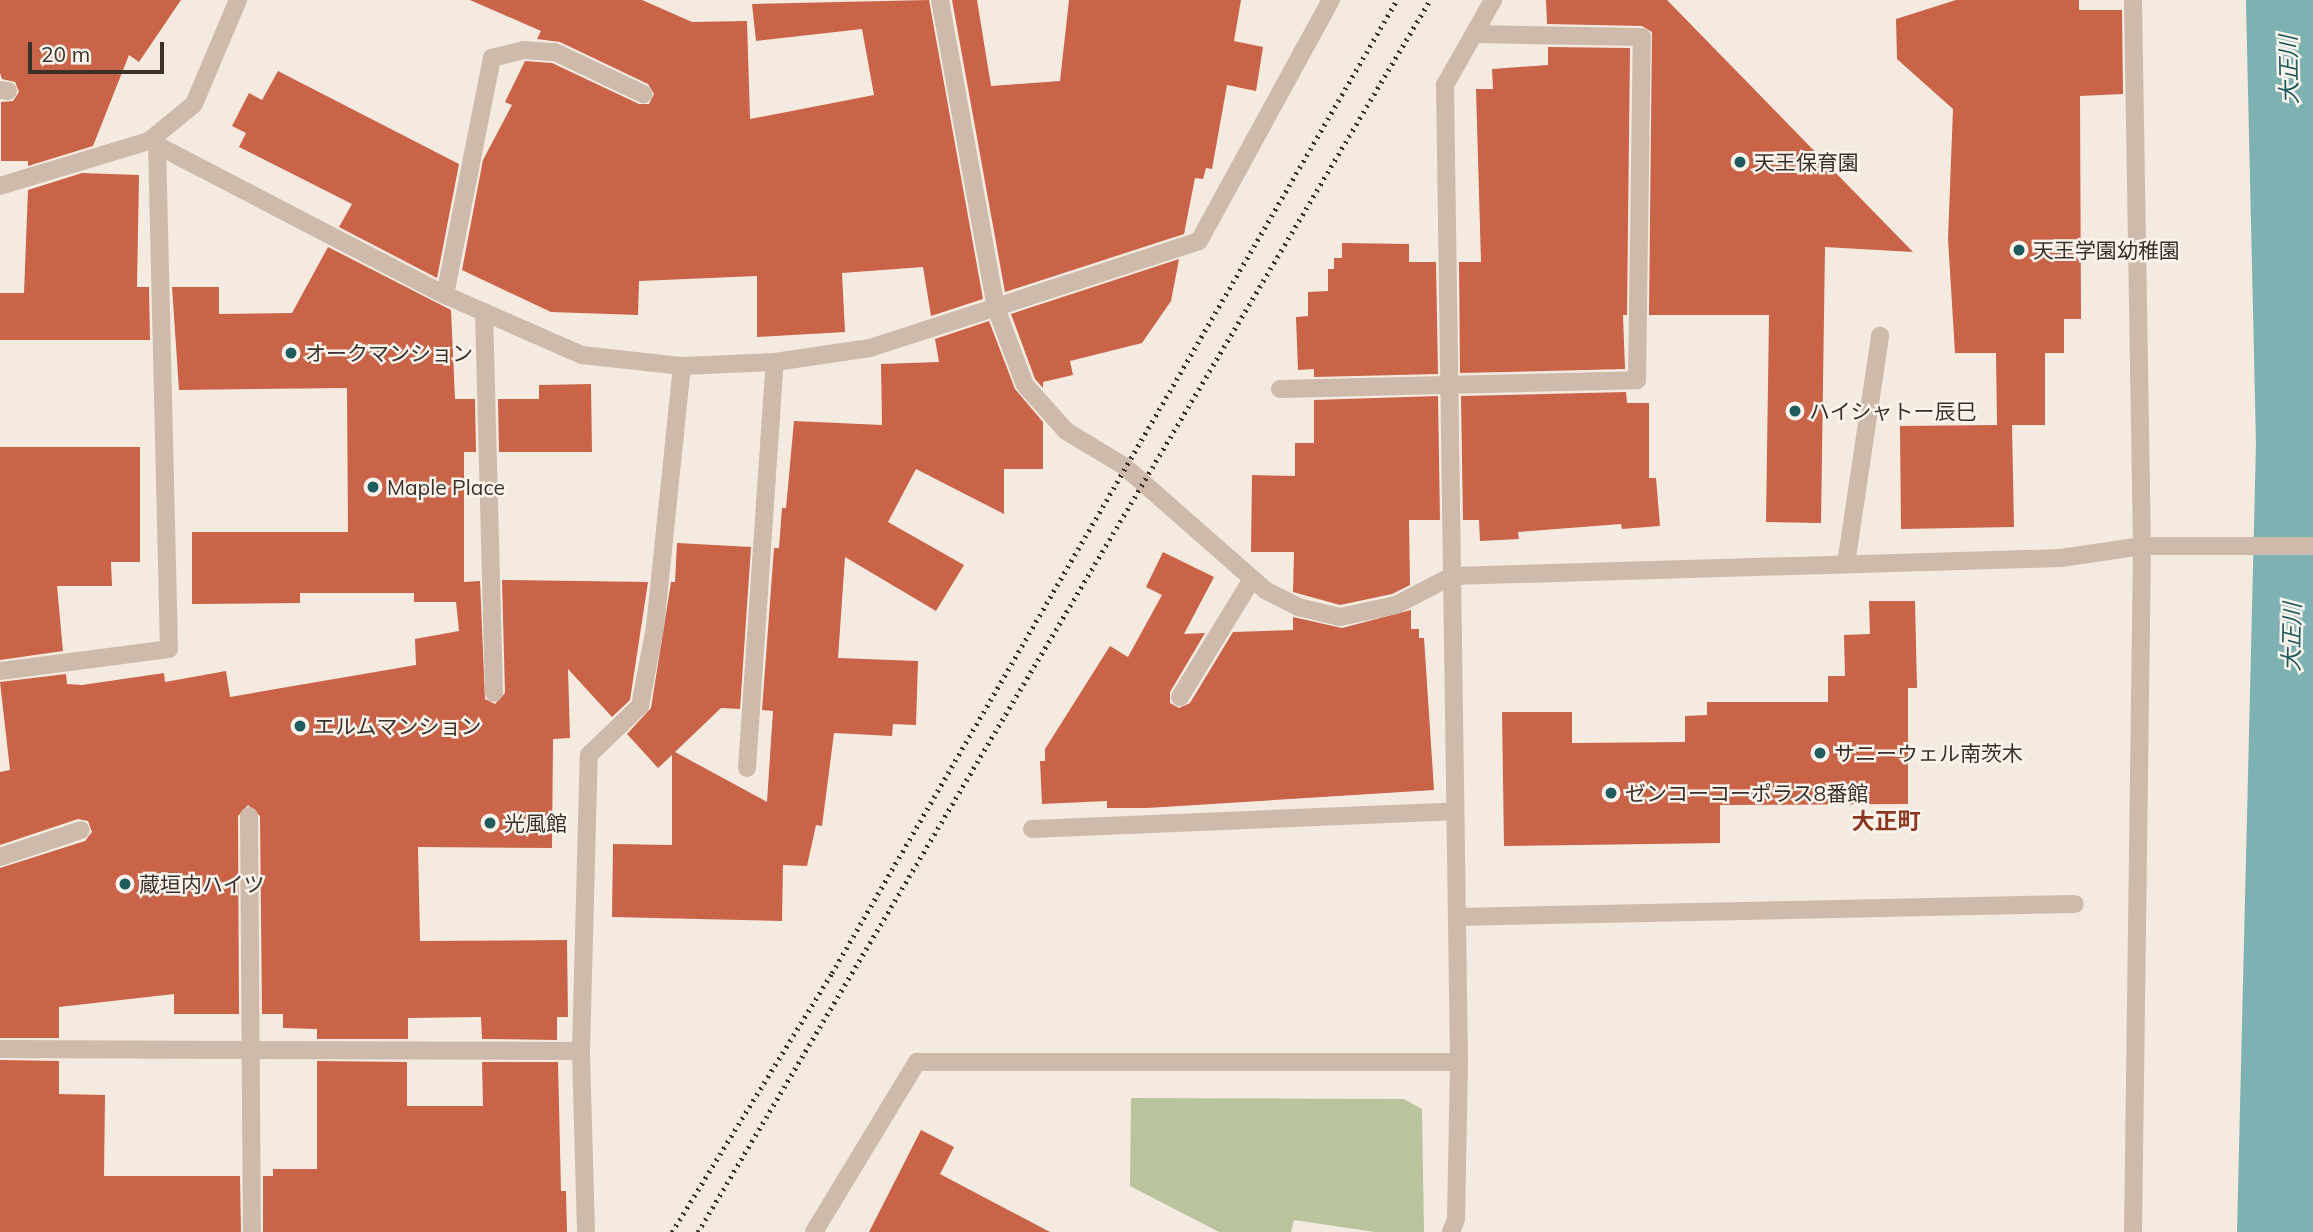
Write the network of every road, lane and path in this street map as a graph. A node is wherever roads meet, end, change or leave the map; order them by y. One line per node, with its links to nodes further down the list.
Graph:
1 (238, 0): 8 (street)
2 (940, 0): 11 (street)
3 (1331, 0): 11 (street)
4 (1493, 0): 6 (street)
5 (2133, 0): 18 (street)
6 (1474, 34): 16 (street); 16 (street)
7 (643, 94): 10 (street)
8 (153, 143): 9 (street); 10 (street); 23 (street)
9 (0, 186)
10 (445, 295): 12 (street)
11 (996, 308): 14 (street); 22 (street)
12 (484, 312): 15 (street); 24 (street)
13 (1880, 336): 20 (street)
14 (775, 362): 15 (street); 26 (street)
15 (681, 366): 36 (street)
16 (1449, 384): 17 (street); 21 (street)
17 (1280, 389)
18 (2142, 546): 19 (street); 20 (street); 42 (street)
19 (2313, 546)
20 (1846, 564): 21 (street)
21 (1452, 576): 22 (street); 27 (street)
22 (1252, 579): 25 (street)
23 (0, 671)
24 (494, 693)
25 (1180, 697)
26 (747, 768)
27 (1453, 811): 29 (street); 33 (street)
28 (249, 816): 35 (street)
29 (1032, 829)
30 (81, 830): 31 (street)
31 (0, 857)
32 (2075, 904): 33 (street)
33 (1457, 917): 37 (street)
34 (0, 1049): 35 (street)
35 (250, 1050): 36 (street); 38 (street)
36 (581, 1051): 39 (street)
37 (1459, 1062): 40 (street); 41 (street)
38 (252, 1232)
39 (586, 1232)
40 (814, 1232)
41 (1451, 1232)
42 (2133, 1232)

